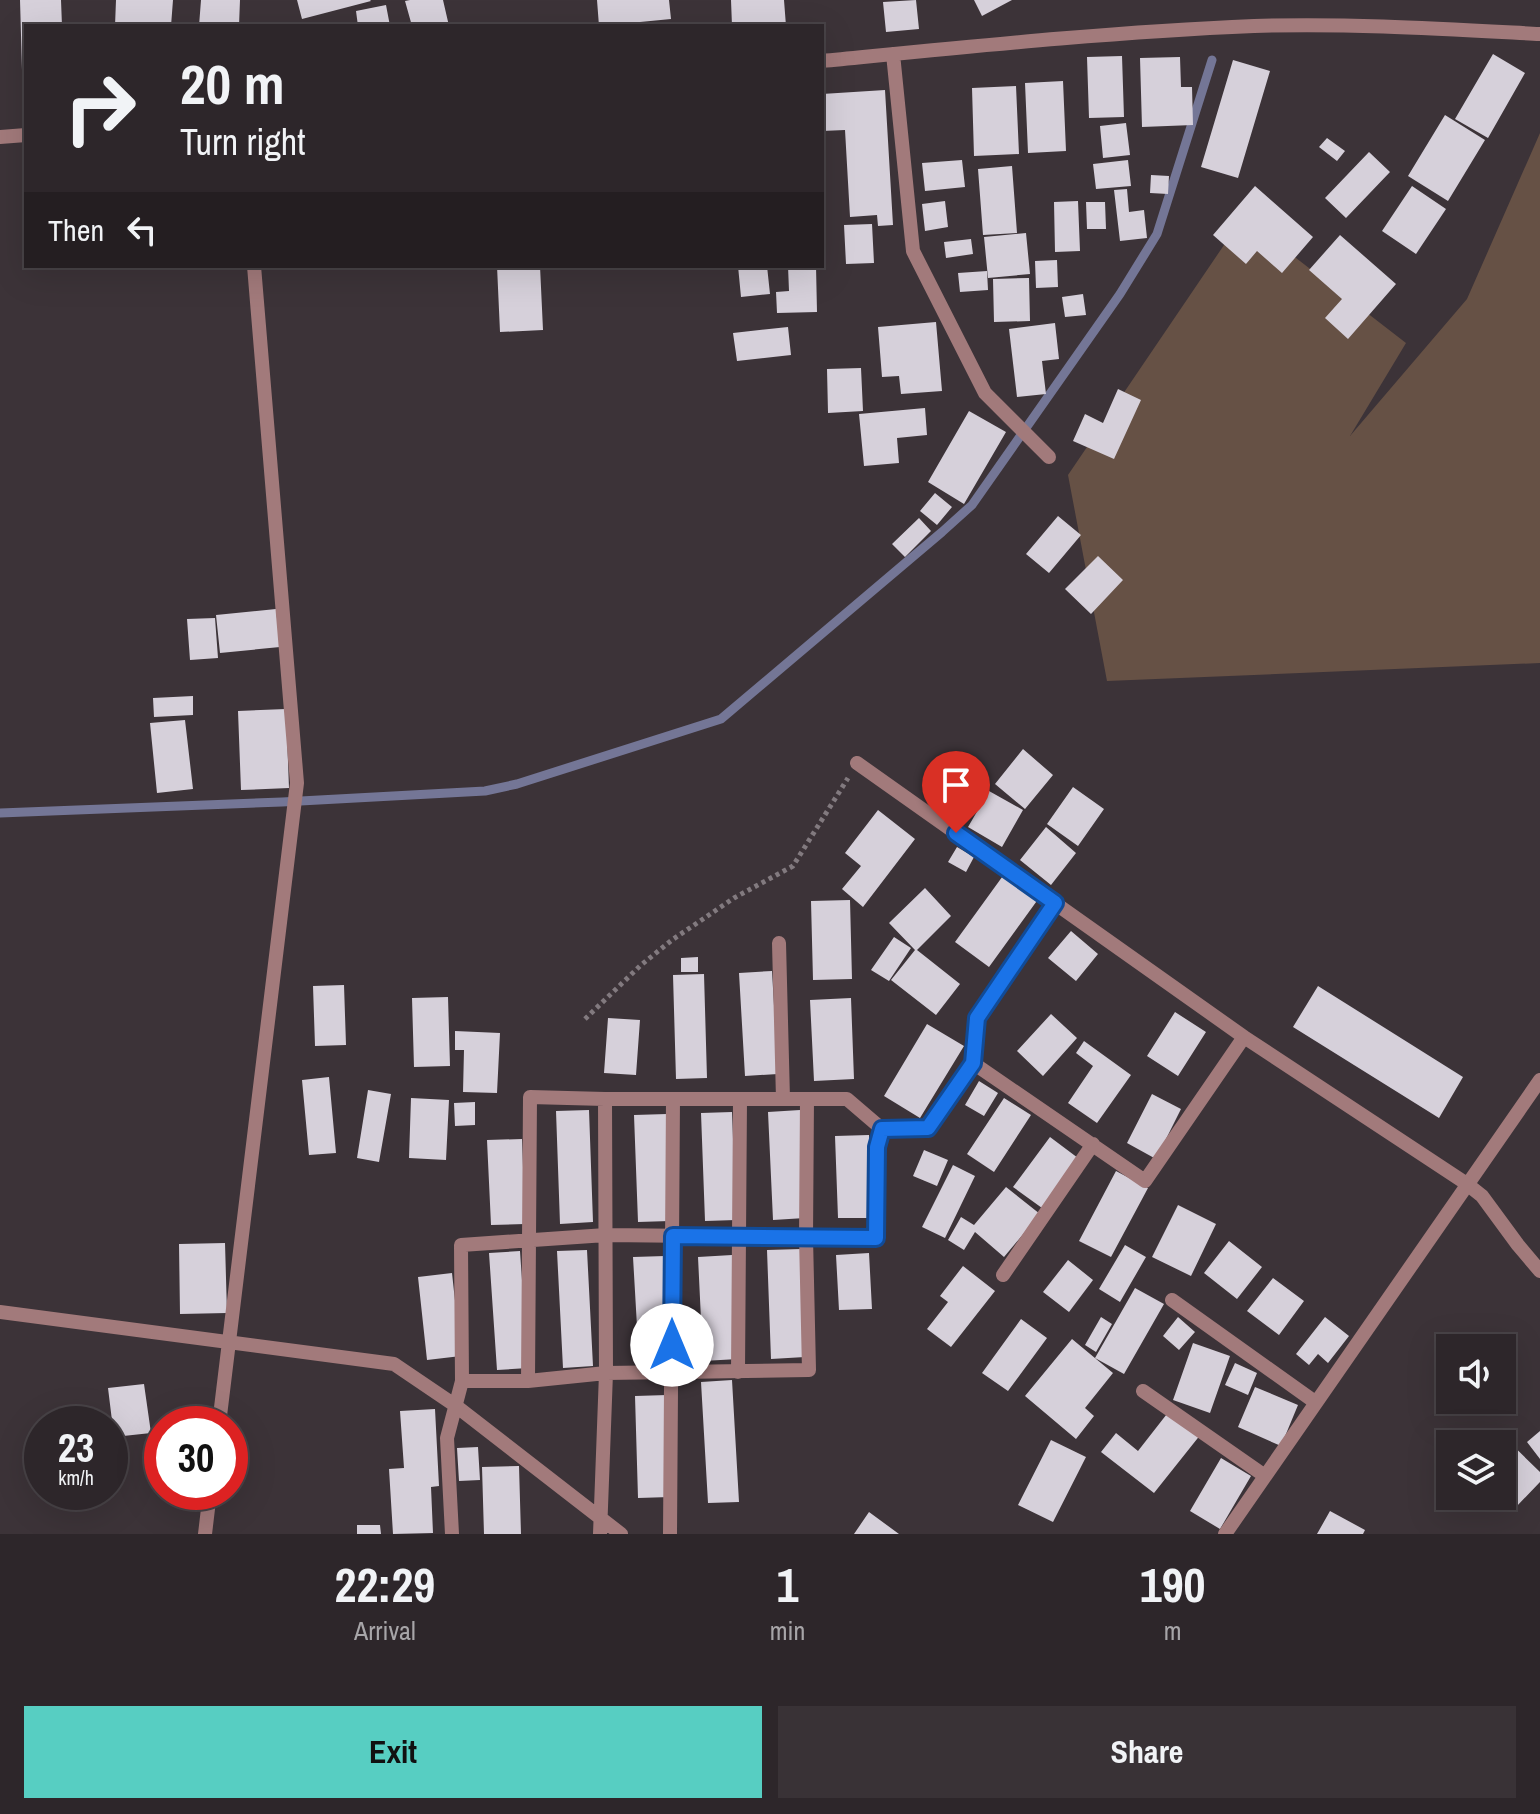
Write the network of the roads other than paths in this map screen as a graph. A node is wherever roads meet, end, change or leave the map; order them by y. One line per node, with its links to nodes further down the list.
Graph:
1 (1540, 34): 2 (street)
2 (893, 54): 3 (street); 7 (street)
3 (824, 61)
4 (24, 135): 5 (street)
5 (0, 137)
6 (254, 268): 31 (street)
7 (1049, 457)
8 (857, 763): 9 (street)
9 (1055, 903): 11 (street); 12 (street)
10 (779, 943): 16 (street)
11 (1244, 1037): 20 (street); 21 (street)
12 (973, 1063): 19 (street); 20 (street)
13 (1540, 1080): 21 (street)
14 (605, 1099): 15 (street); 22 (street); 26 (street)
15 (673, 1099): 18 (street); 23 (street)
16 (783, 1099): 17 (street); 18 (street)
17 (807, 1099): 19 (street); 25 (street)
18 (740, 1100): 24 (street)
19 (882, 1129): 25 (street)
20 (1093, 1144): 28 (street)
21 (1467, 1184): 27 (street); 38 (street)
22 (606, 1235): 23 (street); 26 (street); 34 (street)
23 (673, 1236): 24 (street); 32 (street)
24 (739, 1237): 25 (street); 33 (street)
25 (806, 1237): 33 (street)
26 (529, 1242): 35 (street); 36 (street)
27 (1540, 1271)
28 (1003, 1275)
29 (1172, 1300): 38 (street)
30 (0, 1312): 31 (street)
31 (229, 1341): 39 (street); 40 (street)
32 (672, 1372): 33 (street); 34 (street); 47 (street)
33 (738, 1372)
34 (606, 1373): 36 (street); 43 (street)
35 (462, 1381): 36 (street); 40 (street)
36 (528, 1381)
37 (1143, 1391): 41 (street)
38 (1315, 1402): 41 (street)
39 (221, 1406)
40 (456, 1406): 43 (street); 45 (street)
41 (1265, 1476): 48 (street)
42 (208, 1510): 44 (street)
43 (600, 1526): 46 (street)
44 (205, 1534)
45 (452, 1534)
46 (621, 1534)
47 (670, 1534)
48 (1225, 1534)

